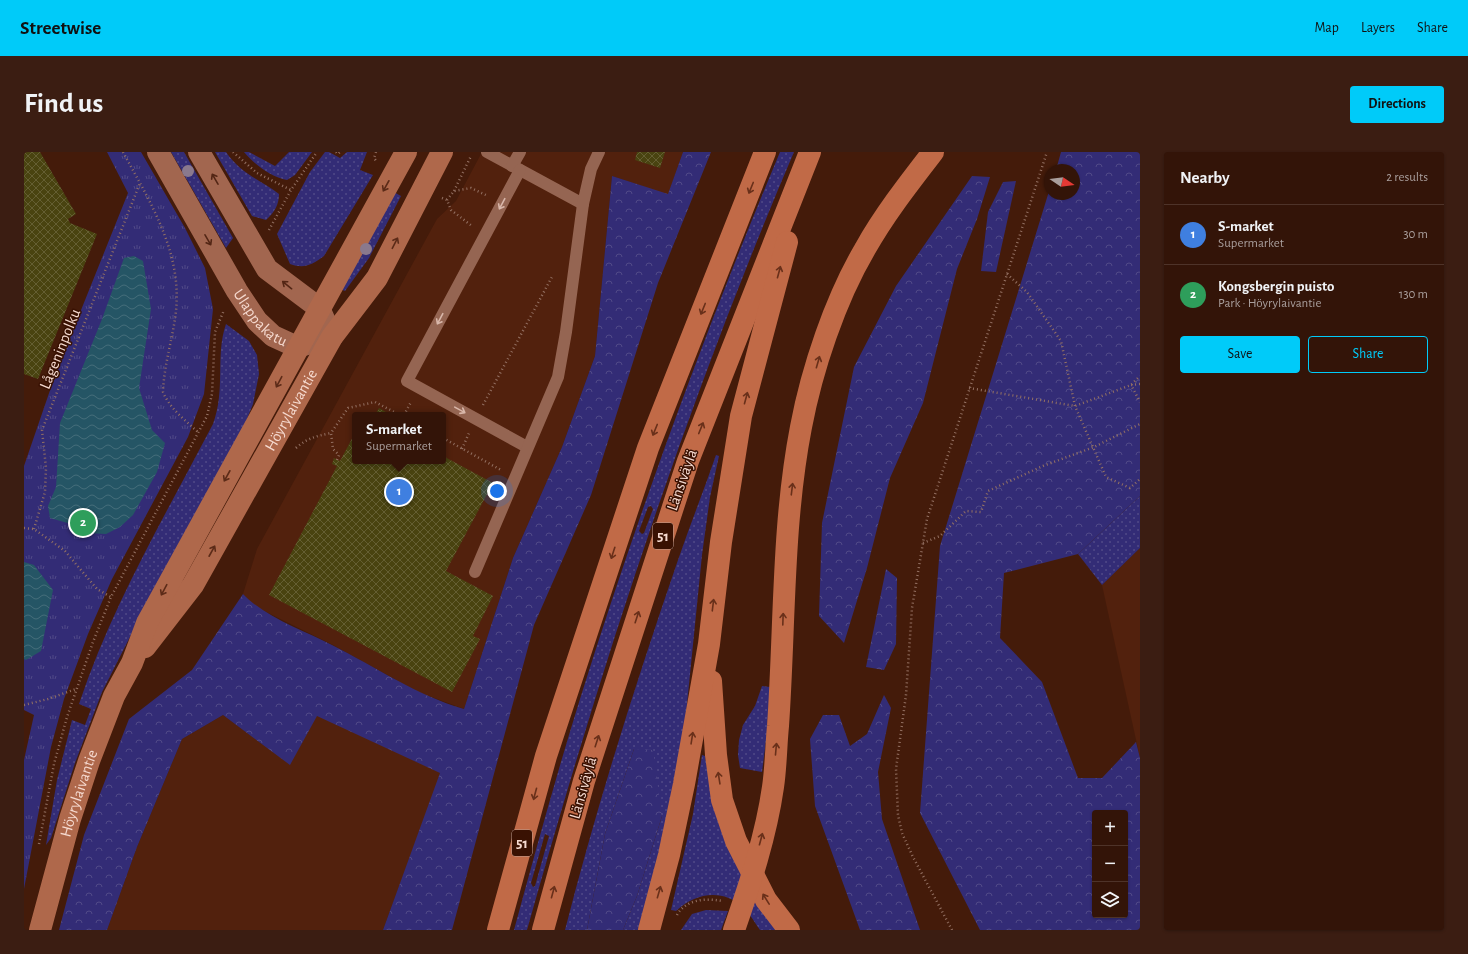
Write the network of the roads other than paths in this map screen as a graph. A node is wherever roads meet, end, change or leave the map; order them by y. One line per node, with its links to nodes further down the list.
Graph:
1 (158, 152): 15 (street, Ulappakatu, one-way to 15)
2 (199, 152): 13 (street, one-way to 2)
3 (406, 152): 13 (main road, Höyrylaivantie, one-way to 13)
4 (442, 152): 14 (main road, Höyrylaivantie, one-way to 4)
5 (487, 152): 11 (lane)
6 (520, 152): 11 (lane)
7 (599, 152): 12 (lane)
8 (765, 152): 21 (highway, 51, one-way to 21)
9 (811, 152): 18 (highway, one-way to 9); 22 (highway, Länsiväylä / 51, one-way to 9)
10 (933, 152): 24 (highway, one-way to 10)
11 (516, 168): 12 (lane); 16 (lane, one-way to 16)
12 (583, 204): 16 (lane)
13 (318, 308): 14 (street); 15 (main road, Höyrylaivantie)
14 (332, 338): 15 (street, Ulappakatu); 19 (main road, Höyrylaivantie, one-way to 14)
15 (297, 347): 19 (main road, Höyrylaivantie, one-way to 19)
16 (527, 447): 17 (lane)
17 (475, 572)
18 (709, 644): 23 (highway, one-way to 18); 25 (highway, one-way to 18)
19 (132, 663): 20 (main road, Höyrylaivantie)
20 (40, 930)
21 (498, 930)
22 (543, 930)
23 (649, 930)
24 (734, 930)
25 (789, 930)

